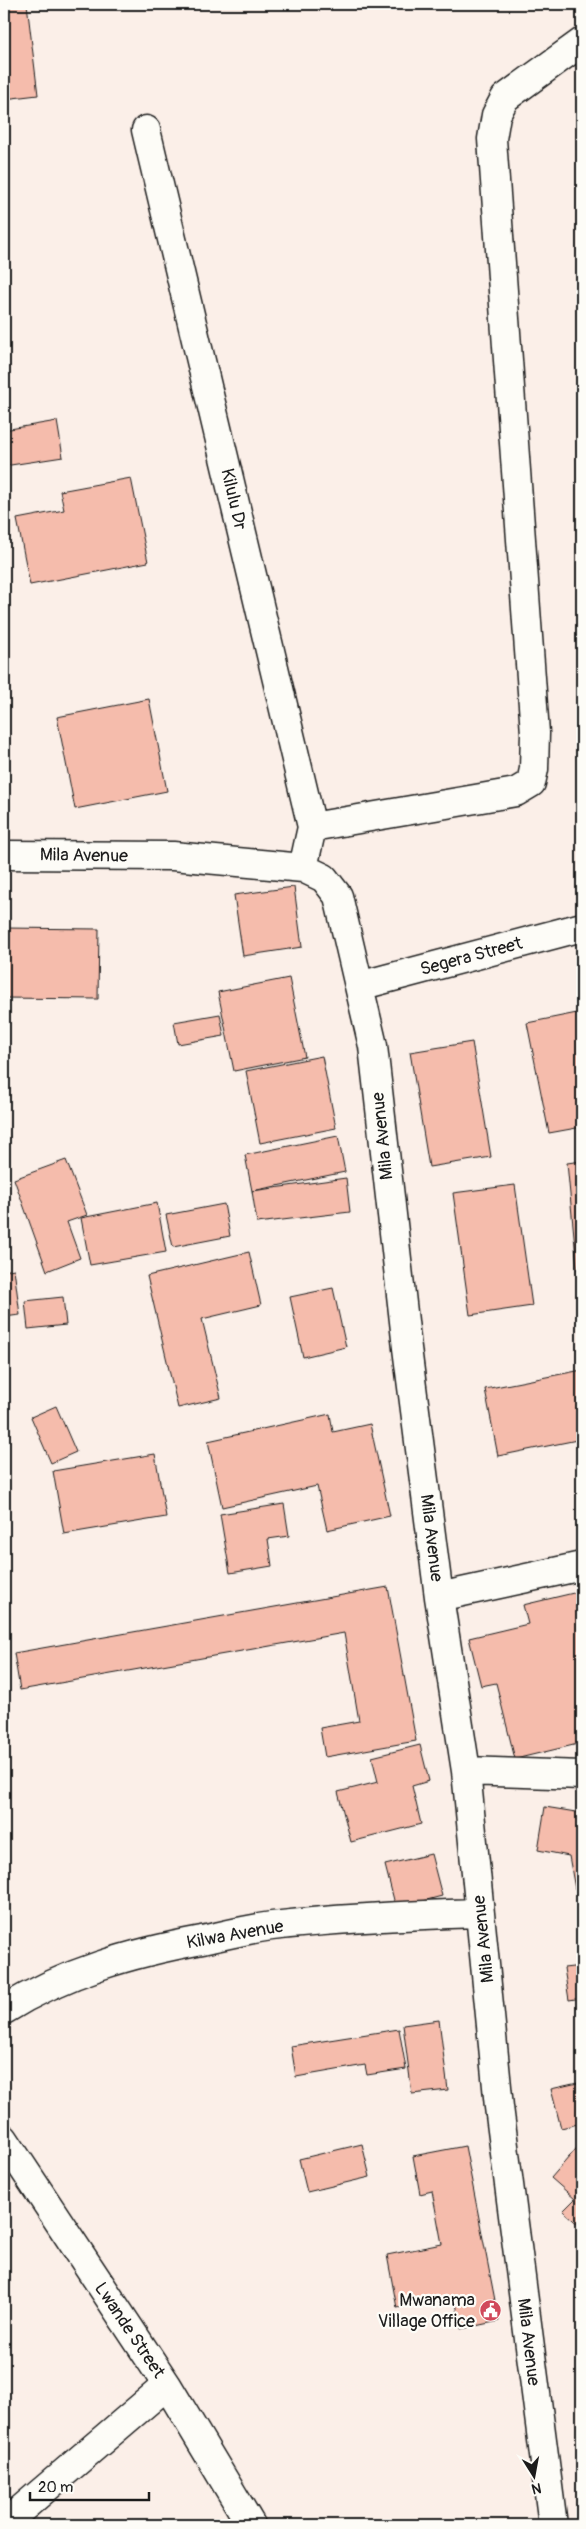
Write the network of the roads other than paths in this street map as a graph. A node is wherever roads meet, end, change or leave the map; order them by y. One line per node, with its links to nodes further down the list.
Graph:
1 (582, 42): 3 (street)
2 (146, 130): 3 (street, Kilulu Dr)
3 (312, 826): 5 (street, Kilulu Dr)
4 (4, 855): 5 (street, Mila Avenue)
5 (303, 868): 7 (street, Mila Avenue)
6 (582, 927): 7 (street, Segera Street)
7 (359, 986): 9 (street, Mila Avenue)
8 (582, 1566): 9 (street)
9 (439, 1598): 10 (street, Mila Avenue)
10 (466, 1771): 11 (street); 12 (street, Mila Avenue)
11 (582, 1775)
12 (480, 1913): 13 (street, Kilwa Avenue); 18 (street, Mila Avenue)
13 (4, 2010)
14 (4, 2139): 15 (street, Lwande Street)
15 (167, 2385): 16 (street); 17 (street, Lwande Street)
16 (4, 2524)
17 (251, 2525)
18 (553, 2525)

